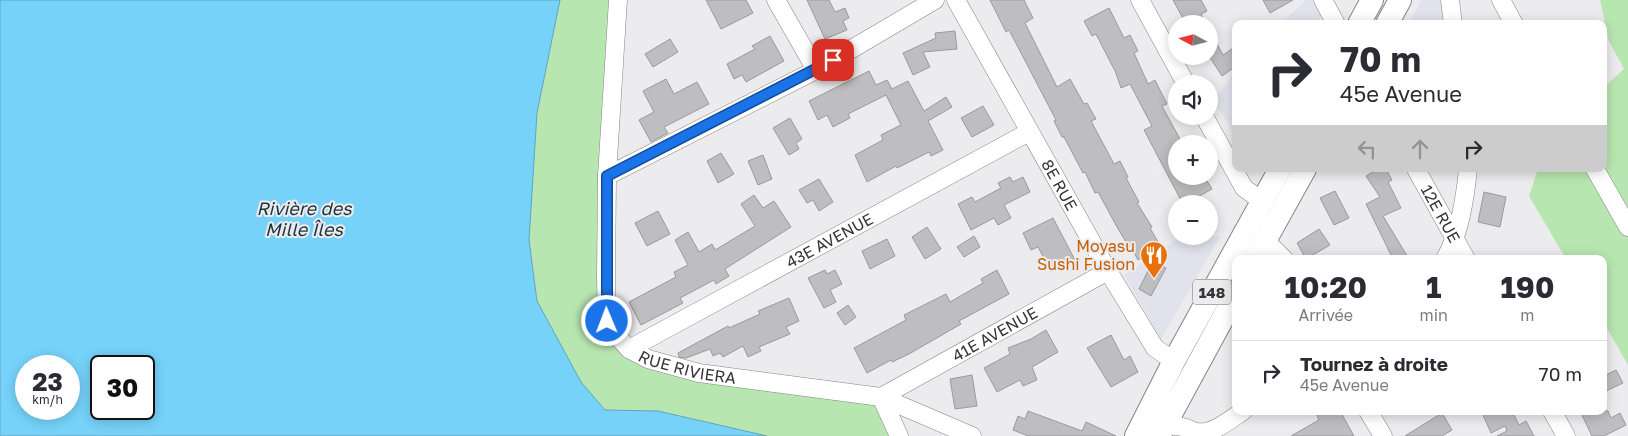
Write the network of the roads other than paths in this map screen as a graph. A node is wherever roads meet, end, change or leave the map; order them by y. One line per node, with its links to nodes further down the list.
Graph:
1 (618, 0): 27 (street, RUE RIVIERA)
2 (776, 0): 16 (street)
3 (935, 0): 16 (street)
4 (956, 0): 19 (street, 8E RUE)
5 (1140, 0): 17 (street)
6 (1323, 0): 11 (street)
7 (1372, 0): 12 (main road)
8 (1400, 0): 13 (main road)
9 (1450, 0): 14 (street)
10 (1501, 0): 15 (street)
11 (1334, 20)
12 (1361, 20)
13 (1389, 20)
14 (1452, 20)
15 (1512, 20)
16 (816, 70): 27 (street)
17 (1181, 75)
18 (1209, 125): 20 (street)
19 (1029, 132): 37 (street, 8E RUE); 39 (street, 43E AVENUE)
20 (1232, 166)
21 (1235, 172): 28 (street)
22 (1278, 172): 28 (main road, 148)
23 (1303, 172): 31 (main road)
24 (1418, 172): 30 (street, 12E RUE)
25 (1468, 172): 30 (street)
26 (1597, 172): 29 (street)
27 (607, 176): 39 (street, RUE RIVIERA)
28 (1262, 201): 32 (main road, 148)
29 (1628, 227)
30 (1455, 238): 34 (street); 35 (street, 12E RUE)
31 (1260, 251): 33 (street)
32 (1232, 255)
33 (1280, 255)
34 (1447, 255)
35 (1464, 255)
36 (1232, 256): 40 (main road, 148)
37 (1108, 271): 40 (street, 8E RUE); 41 (street, 41E AVENUE)
38 (1232, 300): 45 (main road, 148)
39 (630, 349): 41 (street, RUE RIVIERA)
40 (1174, 361): 45 (main road, 148)
41 (881, 398): 46 (street); 47 (street, RUE RIVIERA)
42 (1238, 415): 45 (street)
43 (1370, 415): 48 (street)
44 (1554, 415): 49 (street)
45 (1151, 429)
46 (899, 436)
47 (972, 436)
48 (1382, 436)
49 (1566, 436)

